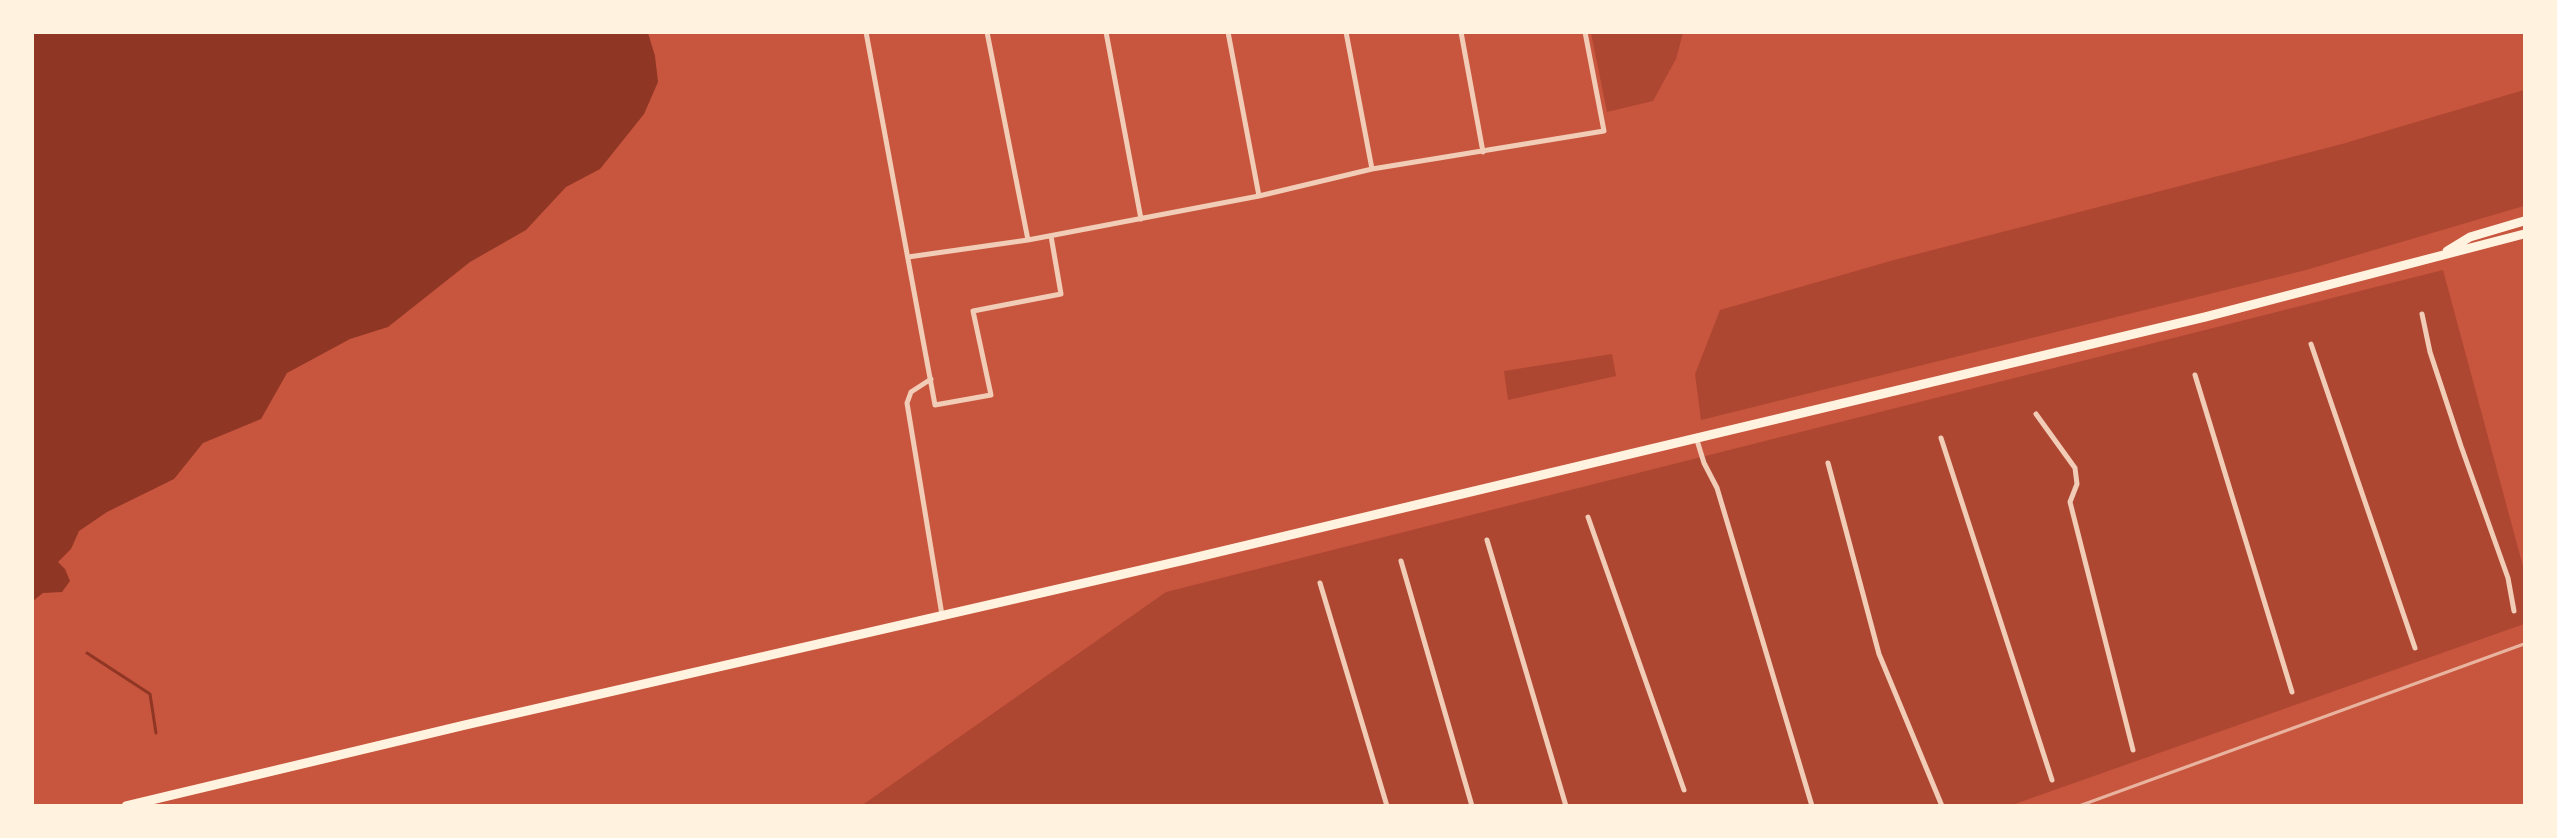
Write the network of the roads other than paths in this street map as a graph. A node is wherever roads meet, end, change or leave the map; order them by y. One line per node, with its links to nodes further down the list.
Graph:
1 (866, 32): 17 (street)
2 (988, 32): 15 (street)
3 (1106, 32): 11 (street)
4 (1228, 32): 10 (street)
5 (1346, 32): 9 (street)
6 (1461, 32): 8 (street)
7 (1585, 32): 8 (street)
8 (1484, 152): 9 (street)
9 (1372, 169): 10 (street)
10 (1259, 196): 11 (street)
11 (1141, 219): 14 (street)
12 (2524, 221): 16 (main road)
13 (2524, 234): 16 (main road)
14 (1051, 236): 15 (street); 21 (street)
15 (1028, 240): 17 (street)
16 (2440, 256): 23 (main road)
17 (908, 257): 21 (street)
18 (2422, 314): 30 (street)
19 (2311, 344): 32 (street)
20 (2195, 375): 33 (street)
21 (931, 379): 31 (street)
22 (2036, 414): 34 (street)
23 (1696, 437): 31 (main road); 41 (street)
24 (1941, 438): 35 (street)
25 (1828, 463): 42 (street)
26 (1588, 517): 36 (street)
27 (1487, 540): 40 (street)
28 (1401, 561): 39 (street)
29 (1320, 582): 38 (street)
30 (2514, 611)
31 (942, 615): 37 (main road)
32 (2415, 648)
33 (2292, 692)
34 (2133, 750)
35 (2052, 780)
36 (1684, 790)
37 (126, 806)
38 (1387, 806)
39 (1472, 806)
40 (1566, 806)
41 (1812, 806)
42 (1942, 806)

